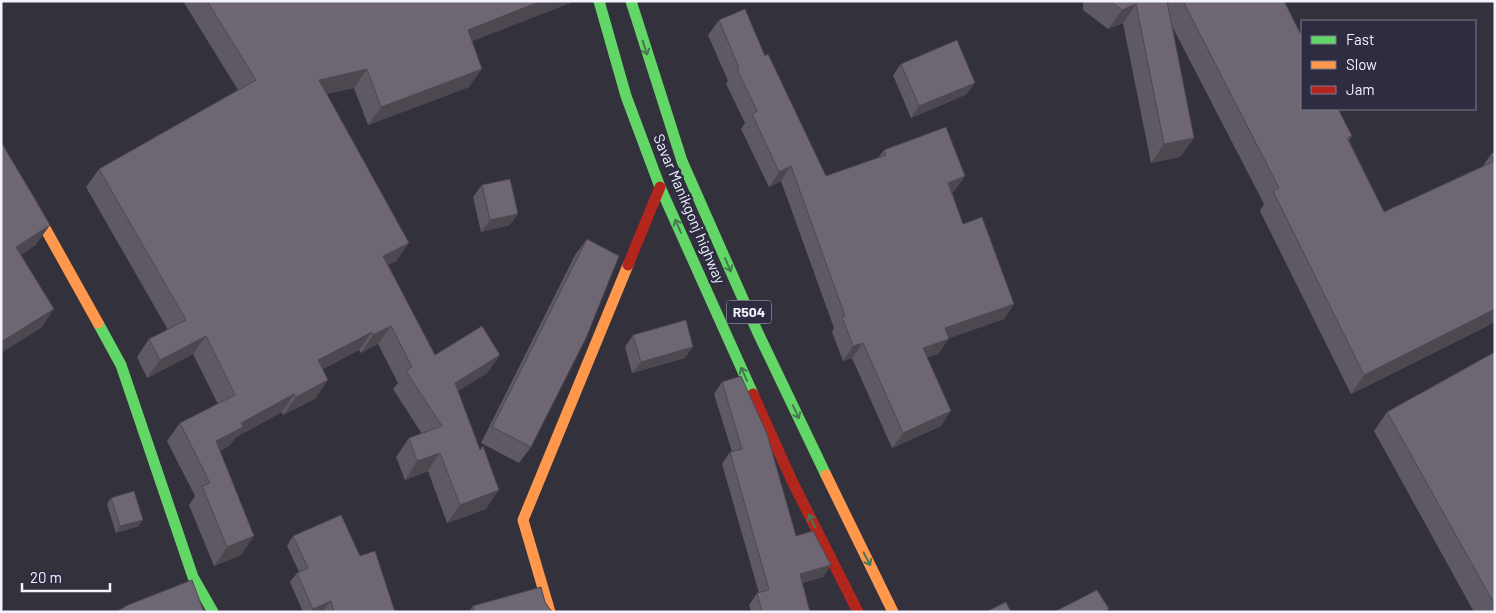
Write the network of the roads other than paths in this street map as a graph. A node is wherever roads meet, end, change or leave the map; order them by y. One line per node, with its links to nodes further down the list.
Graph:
1 (599, 1): 4 (main road, Savar Manikgonj highway / R504)
2 (631, 1): 8 (main road, R504, one-way to 8)
3 (1, 153): 5 (main road)
4 (660, 187): 6 (main road); 7 (main road, Savar Manikgonj highway / R504, one-way to 4)
5 (213, 612)
6 (550, 612)
7 (858, 612)
8 (893, 612)

